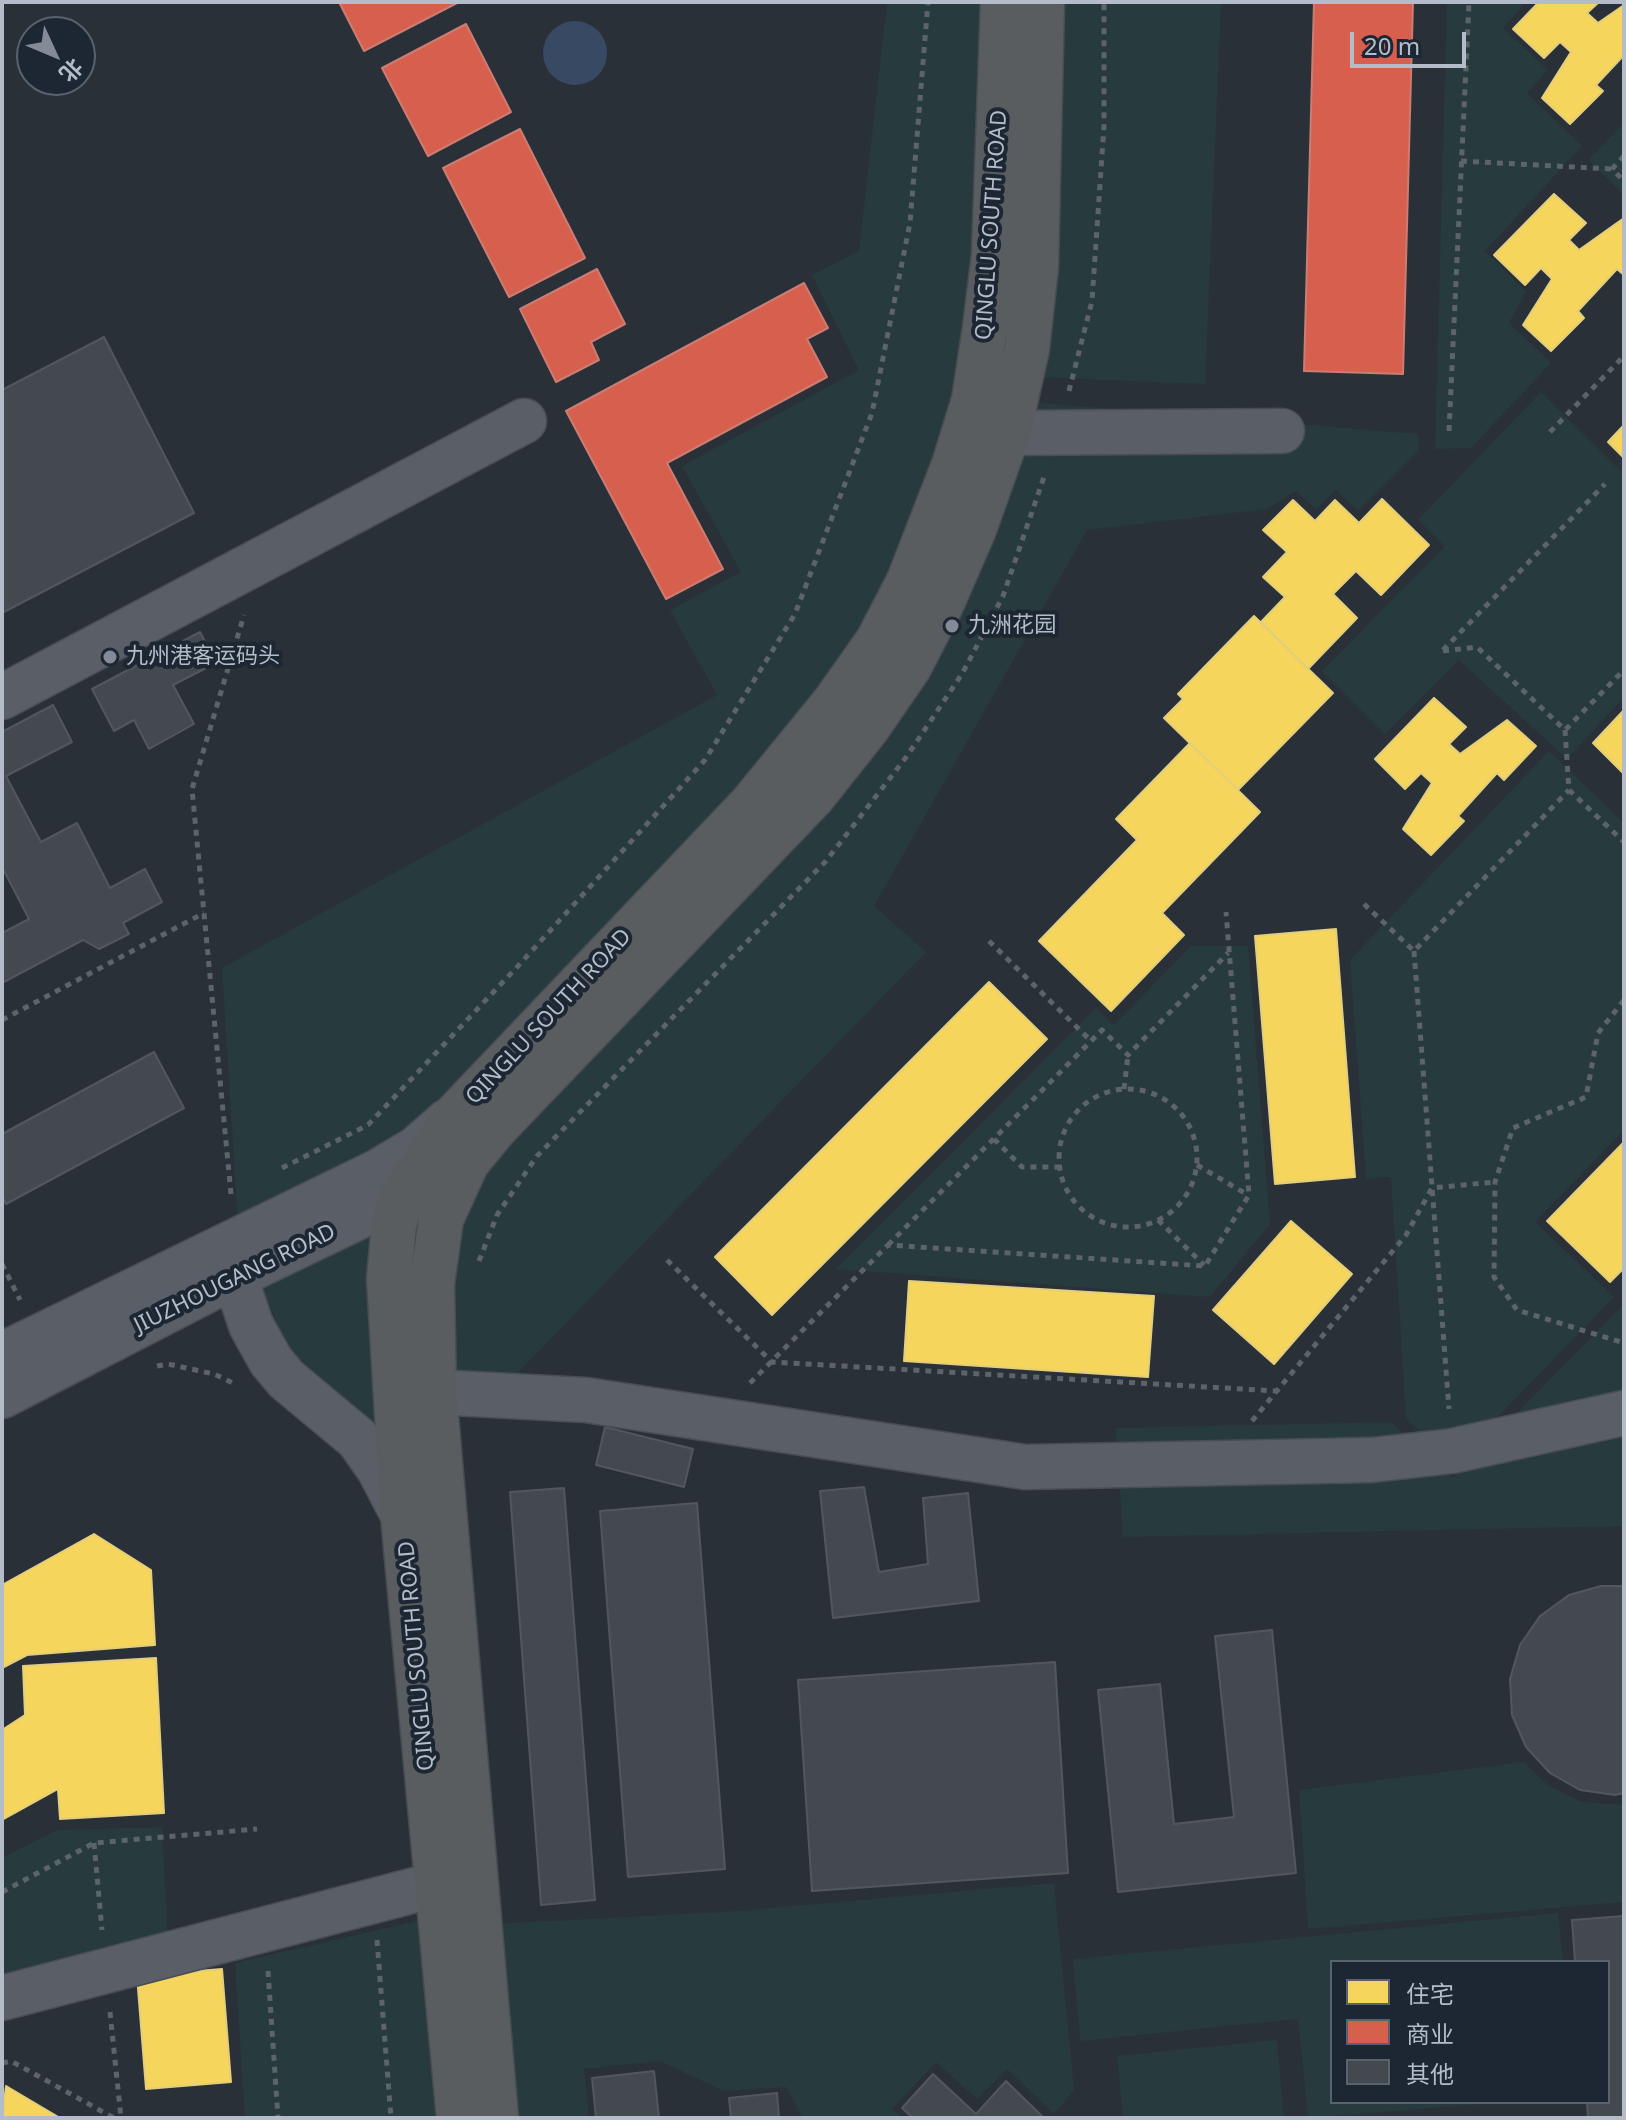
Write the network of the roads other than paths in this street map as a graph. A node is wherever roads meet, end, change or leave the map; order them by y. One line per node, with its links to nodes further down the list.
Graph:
1 (1003, 2): 7 (highway, QINGLU SOUTH ROAD)
2 (1042, 2): 5 (highway, QINGLU SOUTH ROAD)
3 (524, 421): 6 (street)
4 (1282, 431): 5 (street)
5 (1008, 433): 8 (highway, QINGLU SOUTH ROAD)
6 (2, 697)
7 (456, 1115): 9 (highway, QINGLU SOUTH ROAD); 11 (street, JIUZHOUGANG ROAD)
8 (467, 1162): 9 (street, JIUZHOUGANG ROAD); 12 (highway, QINGLU SOUTH ROAD)
9 (402, 1197): 10 (street, JIUZHOUGANG ROAD); 15 (highway, QINGLU SOUTH ROAD)
10 (217, 1285): 13 (street, JIUZHOUGANG ROAD); 15 (street)
11 (2, 1355)
12 (434, 1392): 14 (street); 19 (highway, QINGLU SOUTH ROAD)
13 (2, 1396)
14 (1624, 1413)
15 (403, 1515): 16 (highway, QINGLU SOUTH ROAD)
16 (438, 1884): 17 (street); 18 (highway, QINGLU SOUTH ROAD)
17 (2, 1998)
18 (459, 2118)
19 (496, 2118)

